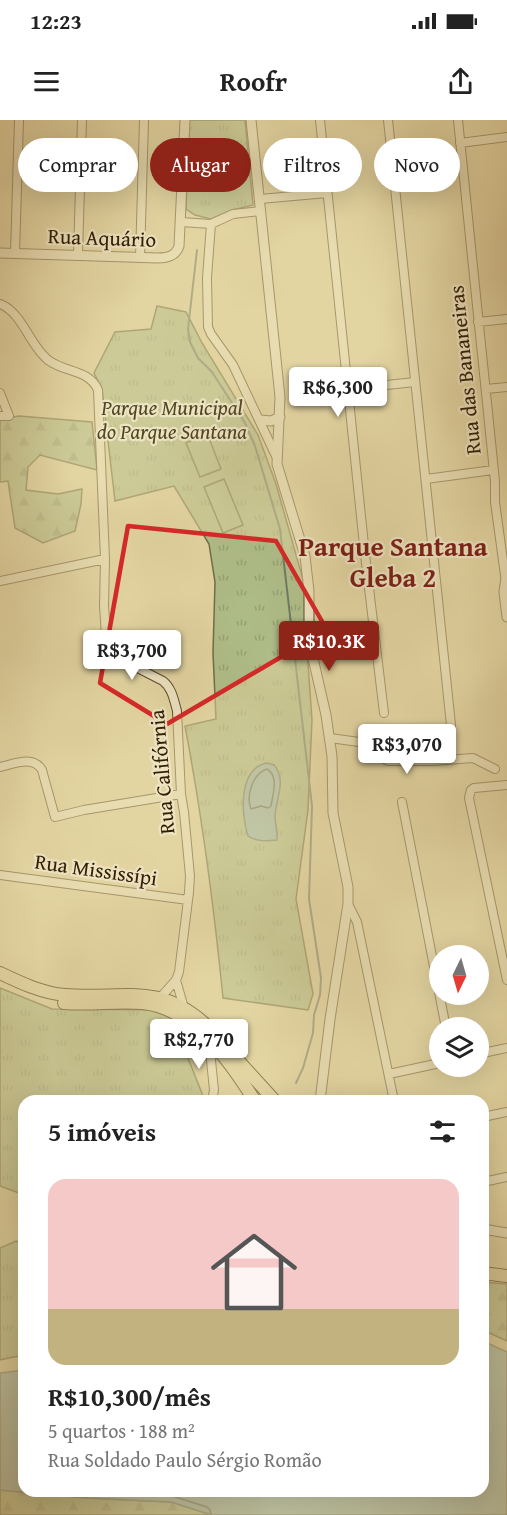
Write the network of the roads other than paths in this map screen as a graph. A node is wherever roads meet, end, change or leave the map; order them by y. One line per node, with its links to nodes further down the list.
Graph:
1 (19, 120): 18 (street)
2 (82, 120): 19 (street)
3 (144, 120): 20 (street)
4 (184, 120): 15 (street)
5 (251, 120): 13 (street)
6 (320, 120): 12 (street)
7 (388, 120): 24 (street)
8 (458, 120): 10 (street, Rua das Bananeiras)
9 (507, 137): 11 (street)
10 (460, 138)
11 (460, 143): 23 (street, Rua das Bananeiras)
12 (327, 193): 13 (street); 26 (street)
13 (260, 199): 14 (street)
14 (261, 211): 16 (street); 30 (street)
15 (181, 222): 16 (street, Rua Aquário); 20 (street, Rua Aquário)
16 (211, 224): 31 (street)
17 (0, 253): 18 (street, Rua Aquário)
18 (15, 253): 19 (street, Rua Aquário)
19 (78, 255): 20 (street, Rua Aquário)
20 (140, 258)
21 (0, 304): 35 (street, Rua Califórnia)
22 (507, 319): 23 (street)
23 (478, 322): 27 (street, Rua das Bananeiras)
24 (415, 382): 26 (street); 34 (street)
25 (507, 387): 27 (street)
26 (348, 389): 39 (street)
27 (486, 389): 33 (street, Rua das Bananeiras)
28 (0, 393): 29 (street)
29 (4, 416)
30 (280, 417): 31 (street); 32 (street)
31 (260, 420): 32 (street)
32 (276, 456): 41 (street)
33 (494, 470): 34 (street); 36 (street, Rua das Bananeiras)
34 (426, 479): 40 (street)
35 (105, 559): 37 (street); 45 (street, Rua Califórnia)
36 (506, 574): 38 (street, Rua das Bananeiras)
37 (0, 581)
38 (507, 617)
39 (384, 713)
40 (451, 725)
41 (330, 738): 43 (street); 49 (street)
42 (0, 767): 45 (street)
43 (495, 768)
44 (507, 785): 54 (street)
45 (181, 794): 48 (street, Rua Califórnia)
46 (402, 802): 58 (street)
47 (0, 875): 48 (street, Rua Mississípi)
48 (188, 900): 53 (street, Rua Califórnia)
49 (348, 904): 50 (street); 51 (street)
50 (357, 922): 51 (street); 63 (street)
51 (344, 928): 67 (street)
52 (0, 973): 56 (main road)
53 (176, 980): 56 (street); 57 (street, Rua Califórnia)
54 (507, 980)
55 (0, 982): 59 (main road)
56 (160, 998): 57 (main road)
57 (184, 1008): 66 (main road)
58 (444, 1017)
59 (208, 1040): 64 (street); 65 (main road)
60 (507, 1048): 61 (street)
61 (489, 1052)
62 (429, 1065): 63 (street)
63 (389, 1074): 68 (street)
64 (213, 1095)
65 (251, 1095)
66 (270, 1095)
67 (321, 1095)
68 (393, 1095)
69 (507, 1112): 70 (street)
70 (489, 1116)
71 (507, 1177): 72 (street)
72 (489, 1181)
73 (489, 1230): 74 (street)
74 (507, 1233)
75 (489, 1266): 76 (main road)
76 (507, 1268)
77 (489, 1274): 78 (main road)
78 (507, 1276)

